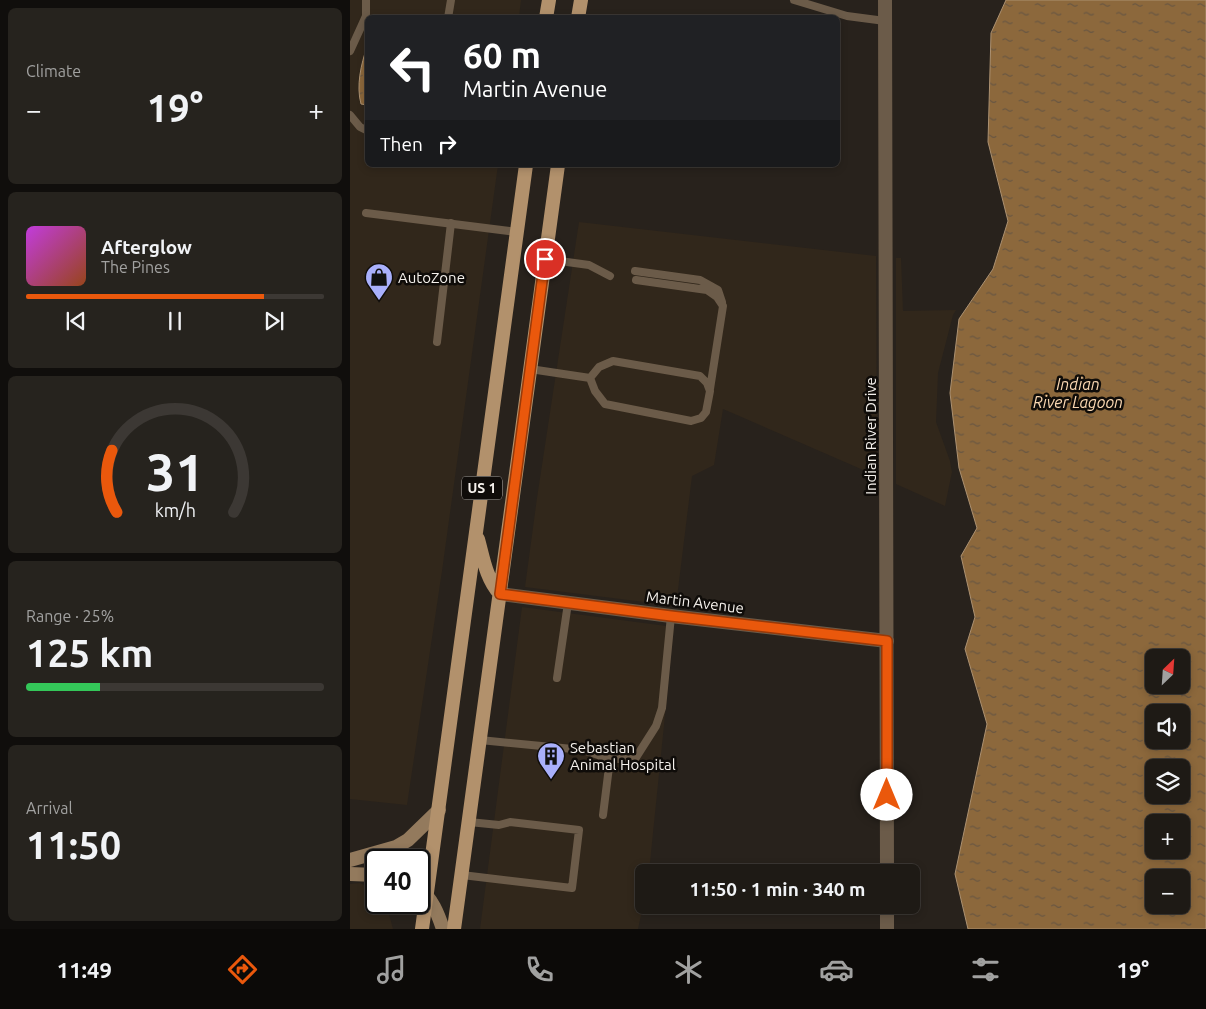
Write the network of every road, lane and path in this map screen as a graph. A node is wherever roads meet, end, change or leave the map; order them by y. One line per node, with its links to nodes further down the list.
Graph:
1 (366, 0): 7 (lane)
2 (451, 0): 8 (lane)
3 (549, 0): 9 (main road)
4 (581, 0): 10 (main road)
5 (794, 0): 12 (lane)
6 (885, 0): 12 (street, Indian River Drive)
7 (366, 15)
8 (448, 15)
9 (546, 15)
10 (578, 15)
11 (365, 18): 13 (lane)
12 (885, 21): 32 (street, Indian River Drive)
13 (350, 51)
14 (350, 115): 15 (lane)
15 (365, 129)
16 (526, 167): 20 (main road, US 1)
17 (558, 167): 21 (main road, US 1)
18 (366, 212): 19 (lane)
19 (451, 223): 20 (lane); 24 (lane)
20 (517, 232): 28 (main road, US 1)
21 (545, 259): 22 (lane); 25 (main road, US 1)
22 (609, 272)
23 (636, 276): 27 (lane)
24 (437, 342)
25 (530, 369): 26 (lane); 29 (main road, US 1)
26 (590, 378): 27 (lane); 27 (lane)
27 (710, 391)
28 (476, 533): 29 (main road); 36 (main road, US 1)
29 (500, 594): 30 (street, Martin Avenue); 34 (main road, US 1)
30 (568, 603): 31 (street, Martin Avenue); 33 (lane)
31 (671, 616): 32 (street, Martin Avenue); 35 (lane)
32 (887, 641): 41 (street, Indian River Drive)
33 (557, 678)
34 (480, 740): 35 (lane); 38 (main road, US 1)
35 (610, 758): 37 (lane)
36 (439, 810): 39 (main road, US 1); 40 (main road)
37 (603, 815)
38 (469, 822): 44 (main road, US 1); 44 (lane)
39 (430, 856)
40 (350, 860)
41 (887, 864)
42 (350, 874): 43 (main road)
43 (365, 874)
44 (462, 875): 50 (main road, US 1)
45 (430, 903): 49 (main road)
46 (422, 914): 48 (main road, US 1)
47 (887, 914): 51 (street)
48 (422, 929)
49 (443, 929)
50 (454, 929)
51 (887, 929)

